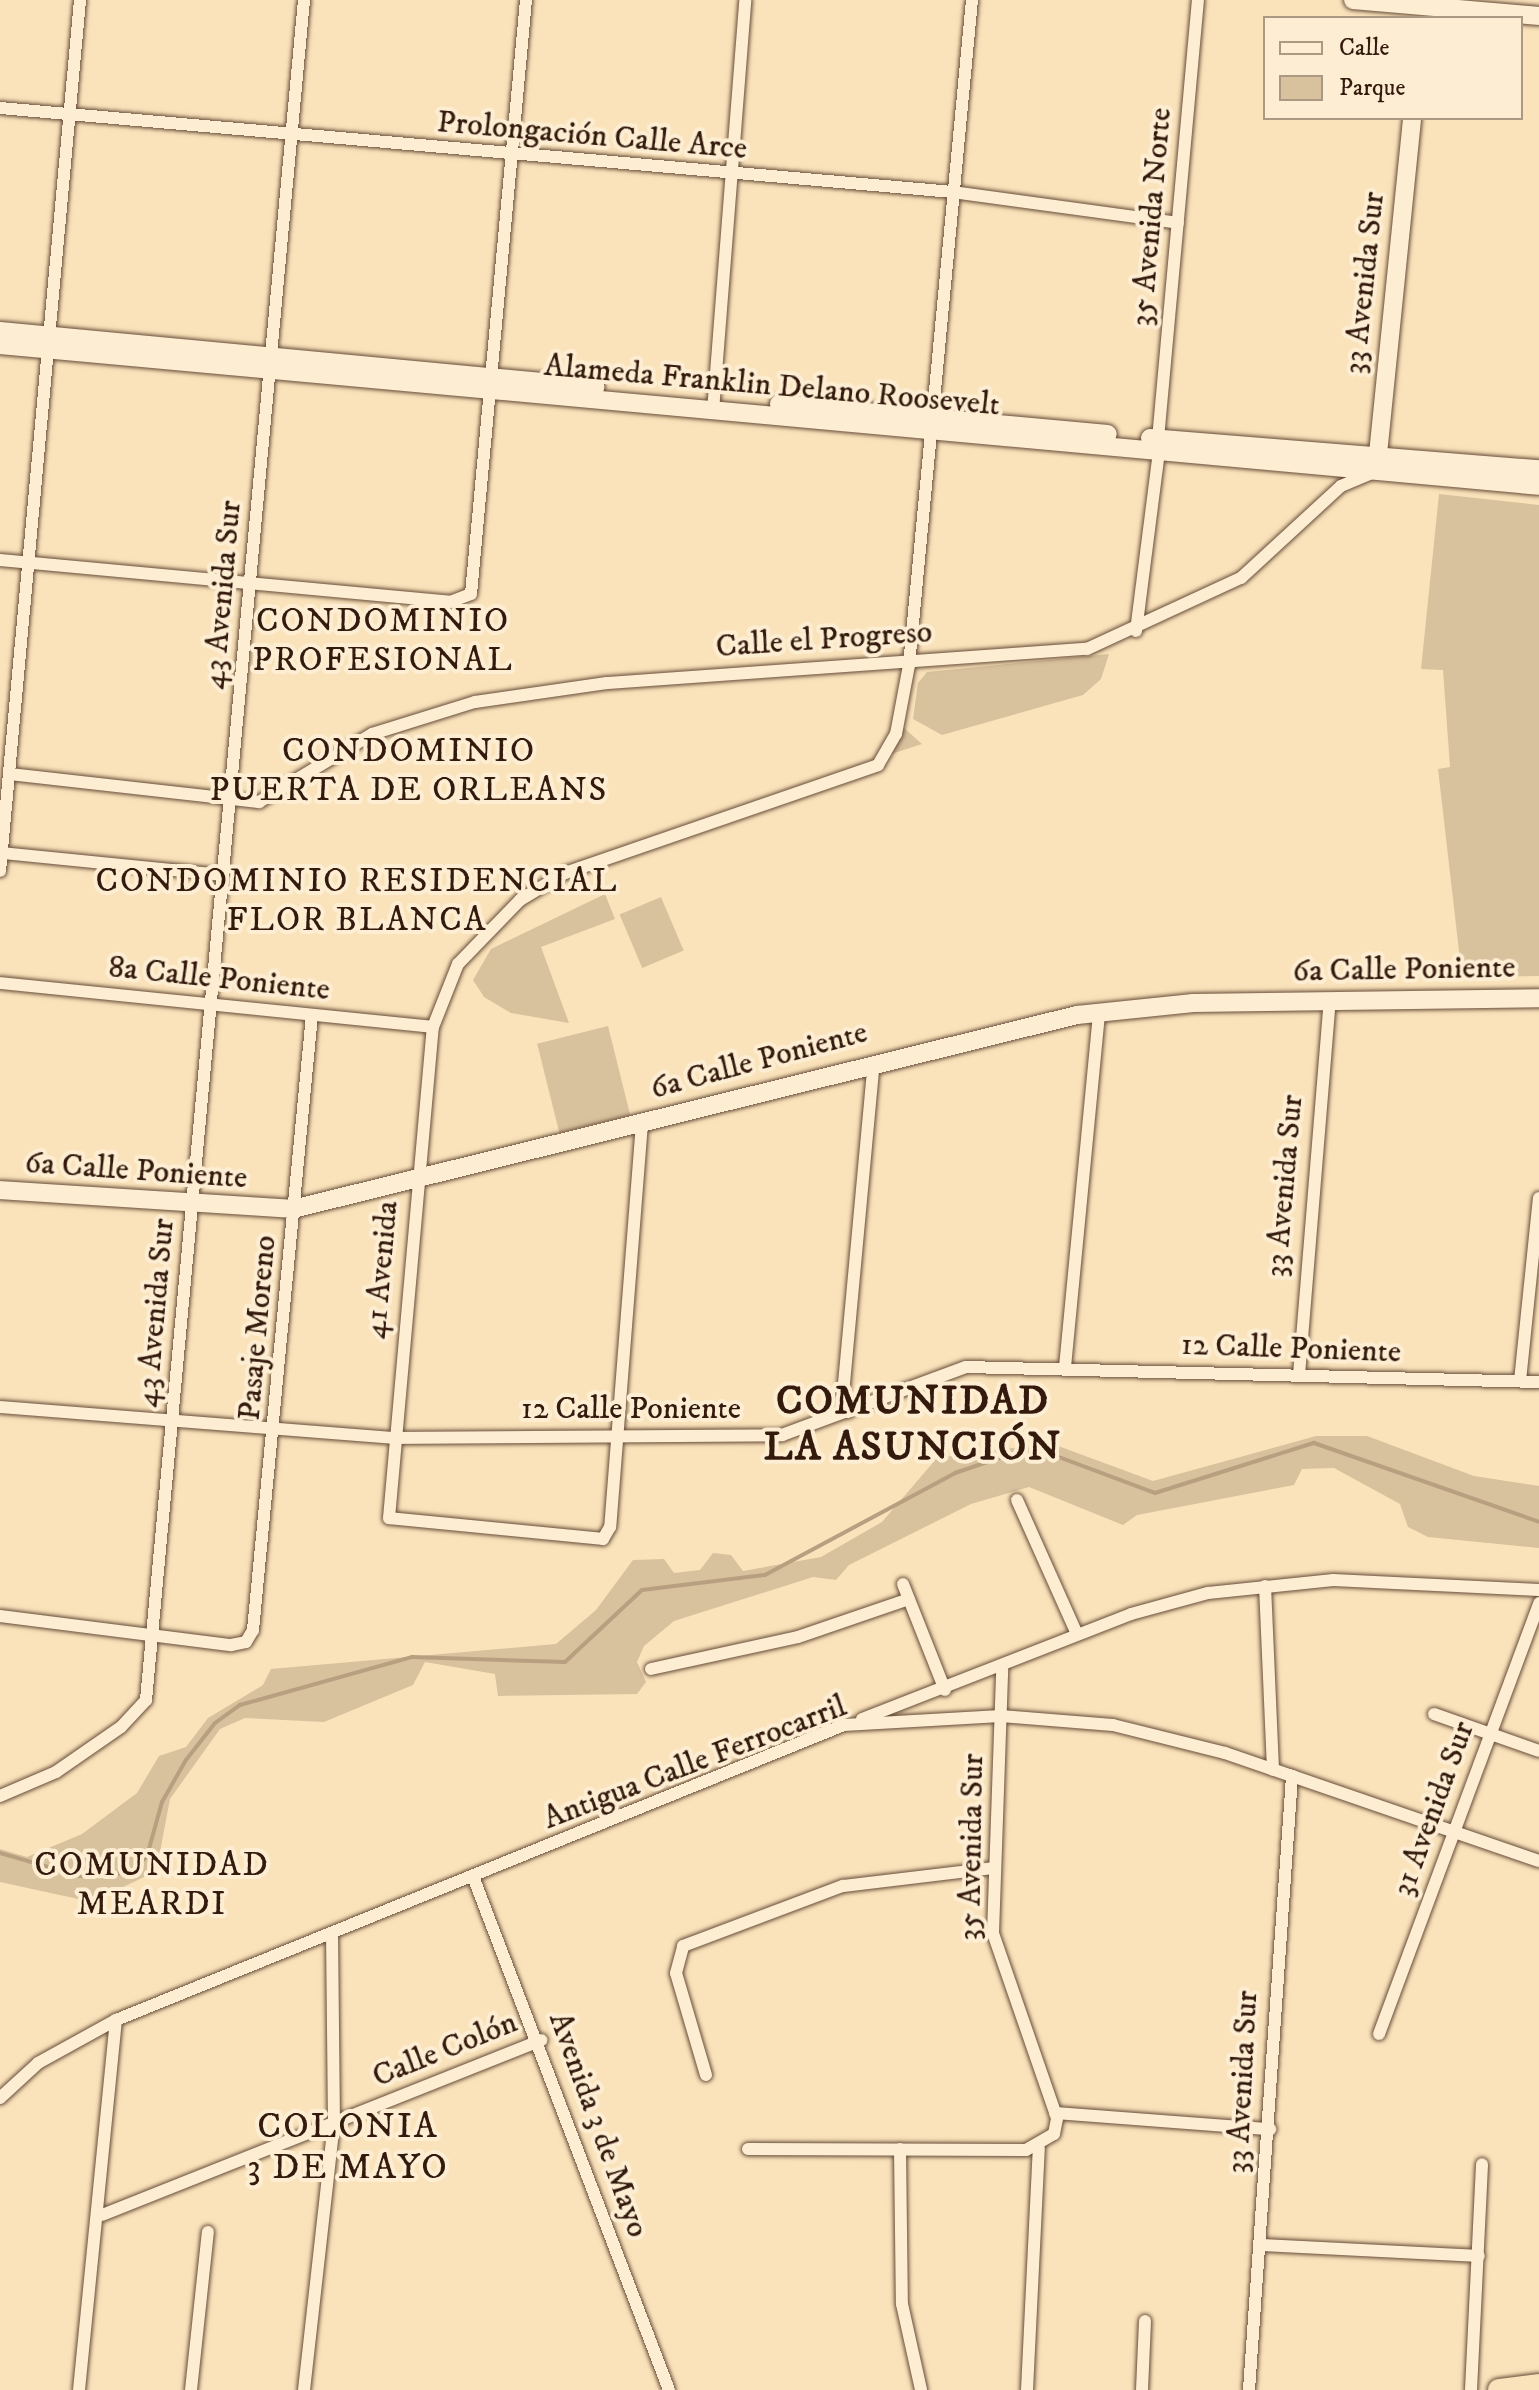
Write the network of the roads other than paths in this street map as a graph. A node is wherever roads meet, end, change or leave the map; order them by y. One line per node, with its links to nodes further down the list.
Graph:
1 (80, 0): 11 (street)
2 (304, 0): 13 (street, 43 Avenida Sur)
3 (526, 0): 14 (street)
4 (745, 0): 15 (street)
5 (972, 0): 16 (street)
6 (1198, 0): 17 (street, 35 Avenida Norte)
7 (1353, 0): 8 (street)
8 (1424, 8): 9 (street)
9 (1539, 16)
10 (0, 108): 11 (street, Prolongación Calle Arce)
11 (70, 115): 13 (street, Prolongación Calle Arce); 19 (street)
12 (1412, 120): 26 (street, 33 Avenida Sur)
13 (293, 131): 14 (street, Prolongación Calle Arce); 21 (street, 43 Avenida Sur)
14 (510, 157): 15 (street, Prolongación Calle Arce); 22 (street)
15 (731, 175): 16 (street, Prolongación Calle Arce); 23 (street)
16 (953, 192): 17 (street, Prolongación Calle Arce); 24 (street)
17 (1178, 223): 25 (street, 35 Avenida Norte)
18 (0, 331): 19 (street, Alameda Franklin Delano Roosevelt)
19 (48, 343): 20 (street, Alameda Franklin Delano Roosevelt); 21 (street, Alameda Franklin Delano Roosevelt); 30 (street)
20 (0, 345)
21 (270, 362): 22 (street, Alameda Franklin Delano Roosevelt); 31 (street, 43 Avenida Sur)
22 (491, 384): 23 (street, Alameda Franklin Delano Roosevelt); 31 (street)
23 (713, 404): 24 (street, Alameda Franklin Delano Roosevelt)
24 (933, 424): 25 (street, Alameda Franklin Delano Roosevelt); 33 (street)
25 (1158, 445): 26 (street, Alameda Franklin Delano Roosevelt); 32 (street)
26 (1377, 463): 27 (street, Alameda Franklin Delano Roosevelt); 28 (street, Alameda Franklin Delano Roosevelt); 32 (street, Calle el Progreso)
27 (1539, 469)
28 (1539, 486)
29 (0, 560): 30 (street)
30 (28, 562): 31 (street); 34 (street)
31 (250, 584): 35 (street, 43 Avenida Sur)
32 (1136, 631): 33 (street, Calle el Progreso)
33 (909, 665): 35 (street, Calle el Progreso); 45 (street, 41 Avenida)
34 (9, 774): 35 (street); 36 (street)
35 (230, 796): 38 (street, 43 Avenida Sur)
36 (2, 853): 37 (street); 38 (street)
37 (0, 871)
38 (223, 875): 42 (street, 43 Avenida Sur)
39 (0, 983): 42 (street, 8a Calle Poniente)
40 (1539, 998): 41 (street, 6a Calle Poniente)
41 (1330, 1001): 43 (street, 6a Calle Poniente); 54 (street, 33 Avenida Sur)
42 (212, 1005): 44 (street, 8a Calle Poniente); 51 (street, 43 Avenida Sur)
43 (1099, 1012): 46 (street, 6a Calle Poniente); 53 (street)
44 (312, 1015): 45 (street, 8a Calle Poniente); 52 (street, Pasaje Moreno)
45 (433, 1027): 48 (street, 41 Avenida)
46 (874, 1062): 47 (street, 6a Calle Poniente); 58 (street)
47 (642, 1123): 48 (street, 6a Calle Poniente); 60 (street)
48 (416, 1183): 52 (street, 6a Calle Poniente); 62 (street, 41 Avenida)
49 (0, 1190): 51 (street, 6a Calle Poniente)
50 (1539, 1198): 55 (street)
51 (191, 1207): 52 (street, 6a Calle Poniente); 59 (street, 43 Avenida Sur)
52 (293, 1209): 61 (street, Pasaje Moreno)
53 (1065, 1367): 54 (street, 12 Calle Poniente); 58 (street, 12 Calle Poniente)
54 (1299, 1375): 55 (street, 12 Calle Poniente)
55 (1520, 1381): 56 (street, 12 Calle Poniente)
56 (1539, 1382)
57 (0, 1407): 59 (street, 12 Calle Poniente)
58 (848, 1412): 60 (street, 12 Calle Poniente)
59 (173, 1424): 61 (street, 12 Calle Poniente); 71 (street, 43 Avenida Sur)
60 (619, 1432): 62 (street, 12 Calle Poniente); 62 (street, 41 Avenida)
61 (276, 1433): 62 (street, 12 Calle Poniente); 71 (street, Pasaje Moreno)
62 (393, 1438)
63 (1017, 1500): 70 (street)
64 (903, 1584): 67 (street)
65 (1265, 1586): 66 (street); 70 (street); 80 (street)
66 (1539, 1590)
67 (909, 1599): 72 (street); 74 (street)
68 (1539, 1603): 78 (street, 31 Avenida Sur)
69 (0, 1616): 71 (street)
70 (1077, 1634): 73 (street)
71 (152, 1635): 82 (street, 43 Avenida Sur)
72 (651, 1669)
73 (1002, 1669): 74 (street); 76 (street, 35 Avenida Sur)
74 (945, 1690): 77 (street)
75 (1434, 1714): 78 (street)
76 (1001, 1716): 77 (street, Antigua Calle Ferrocarril); 80 (street, Antigua Calle Ferrocarril); 85 (street, 35 Avenida Sur)
77 (844, 1725): 86 (street, Antigua Calle Ferrocarril)
78 (1490, 1734): 79 (street); 83 (street, 31 Avenida Sur)
79 (1539, 1751)
80 (1273, 1770): 81 (street, Antigua Calle Ferrocarril)
81 (1292, 1776): 83 (street, Antigua Calle Ferrocarril); 95 (street, 33 Avenida Sur)
82 (0, 1796)
83 (1454, 1830): 84 (street, Antigua Calle Ferrocarril); 89 (street, 31 Avenida Sur)
84 (1539, 1861)
85 (993, 1868): 91 (street); 93 (street, 35 Avenida Sur)
86 (474, 1879): 87 (street, Antigua Calle Ferrocarril); 90 (street, Avenida 3 de Mayo)
87 (332, 1937): 88 (street, Antigua Calle Ferrocarril); 94 (street)
88 (116, 2020): 92 (street, Antigua Calle Ferrocarril); 100 (street)
89 (1379, 2034)
90 (541, 2040): 94 (street, Calle Colón); 109 (street, Avenida 3 de Mayo)
91 (706, 2075)
92 (0, 2098)
93 (1055, 2113): 95 (street); 96 (street)
94 (334, 2123): 100 (street, Calle Colón); 108 (street)
95 (1270, 2129): 102 (street, 33 Avenida Sur)
96 (1039, 2148): 98 (street); 111 (street)
97 (748, 2149): 98 (street)
98 (900, 2149): 110 (street)
99 (1482, 2164): 103 (street)
100 (102, 2215): 106 (street)
101 (208, 2232): 107 (street)
102 (1263, 2245): 103 (street); 113 (street, 33 Avenida Sur)
103 (1479, 2256): 114 (street)
104 (1145, 2321): 112 (street)
105 (1539, 2385): 115 (highway)
106 (79, 2390)
107 (191, 2390)
108 (304, 2390)
109 (669, 2390)
110 (921, 2390)
111 (1027, 2390)
112 (1142, 2390)
113 (1249, 2390)
114 (1471, 2390)
115 (1504, 2390)

